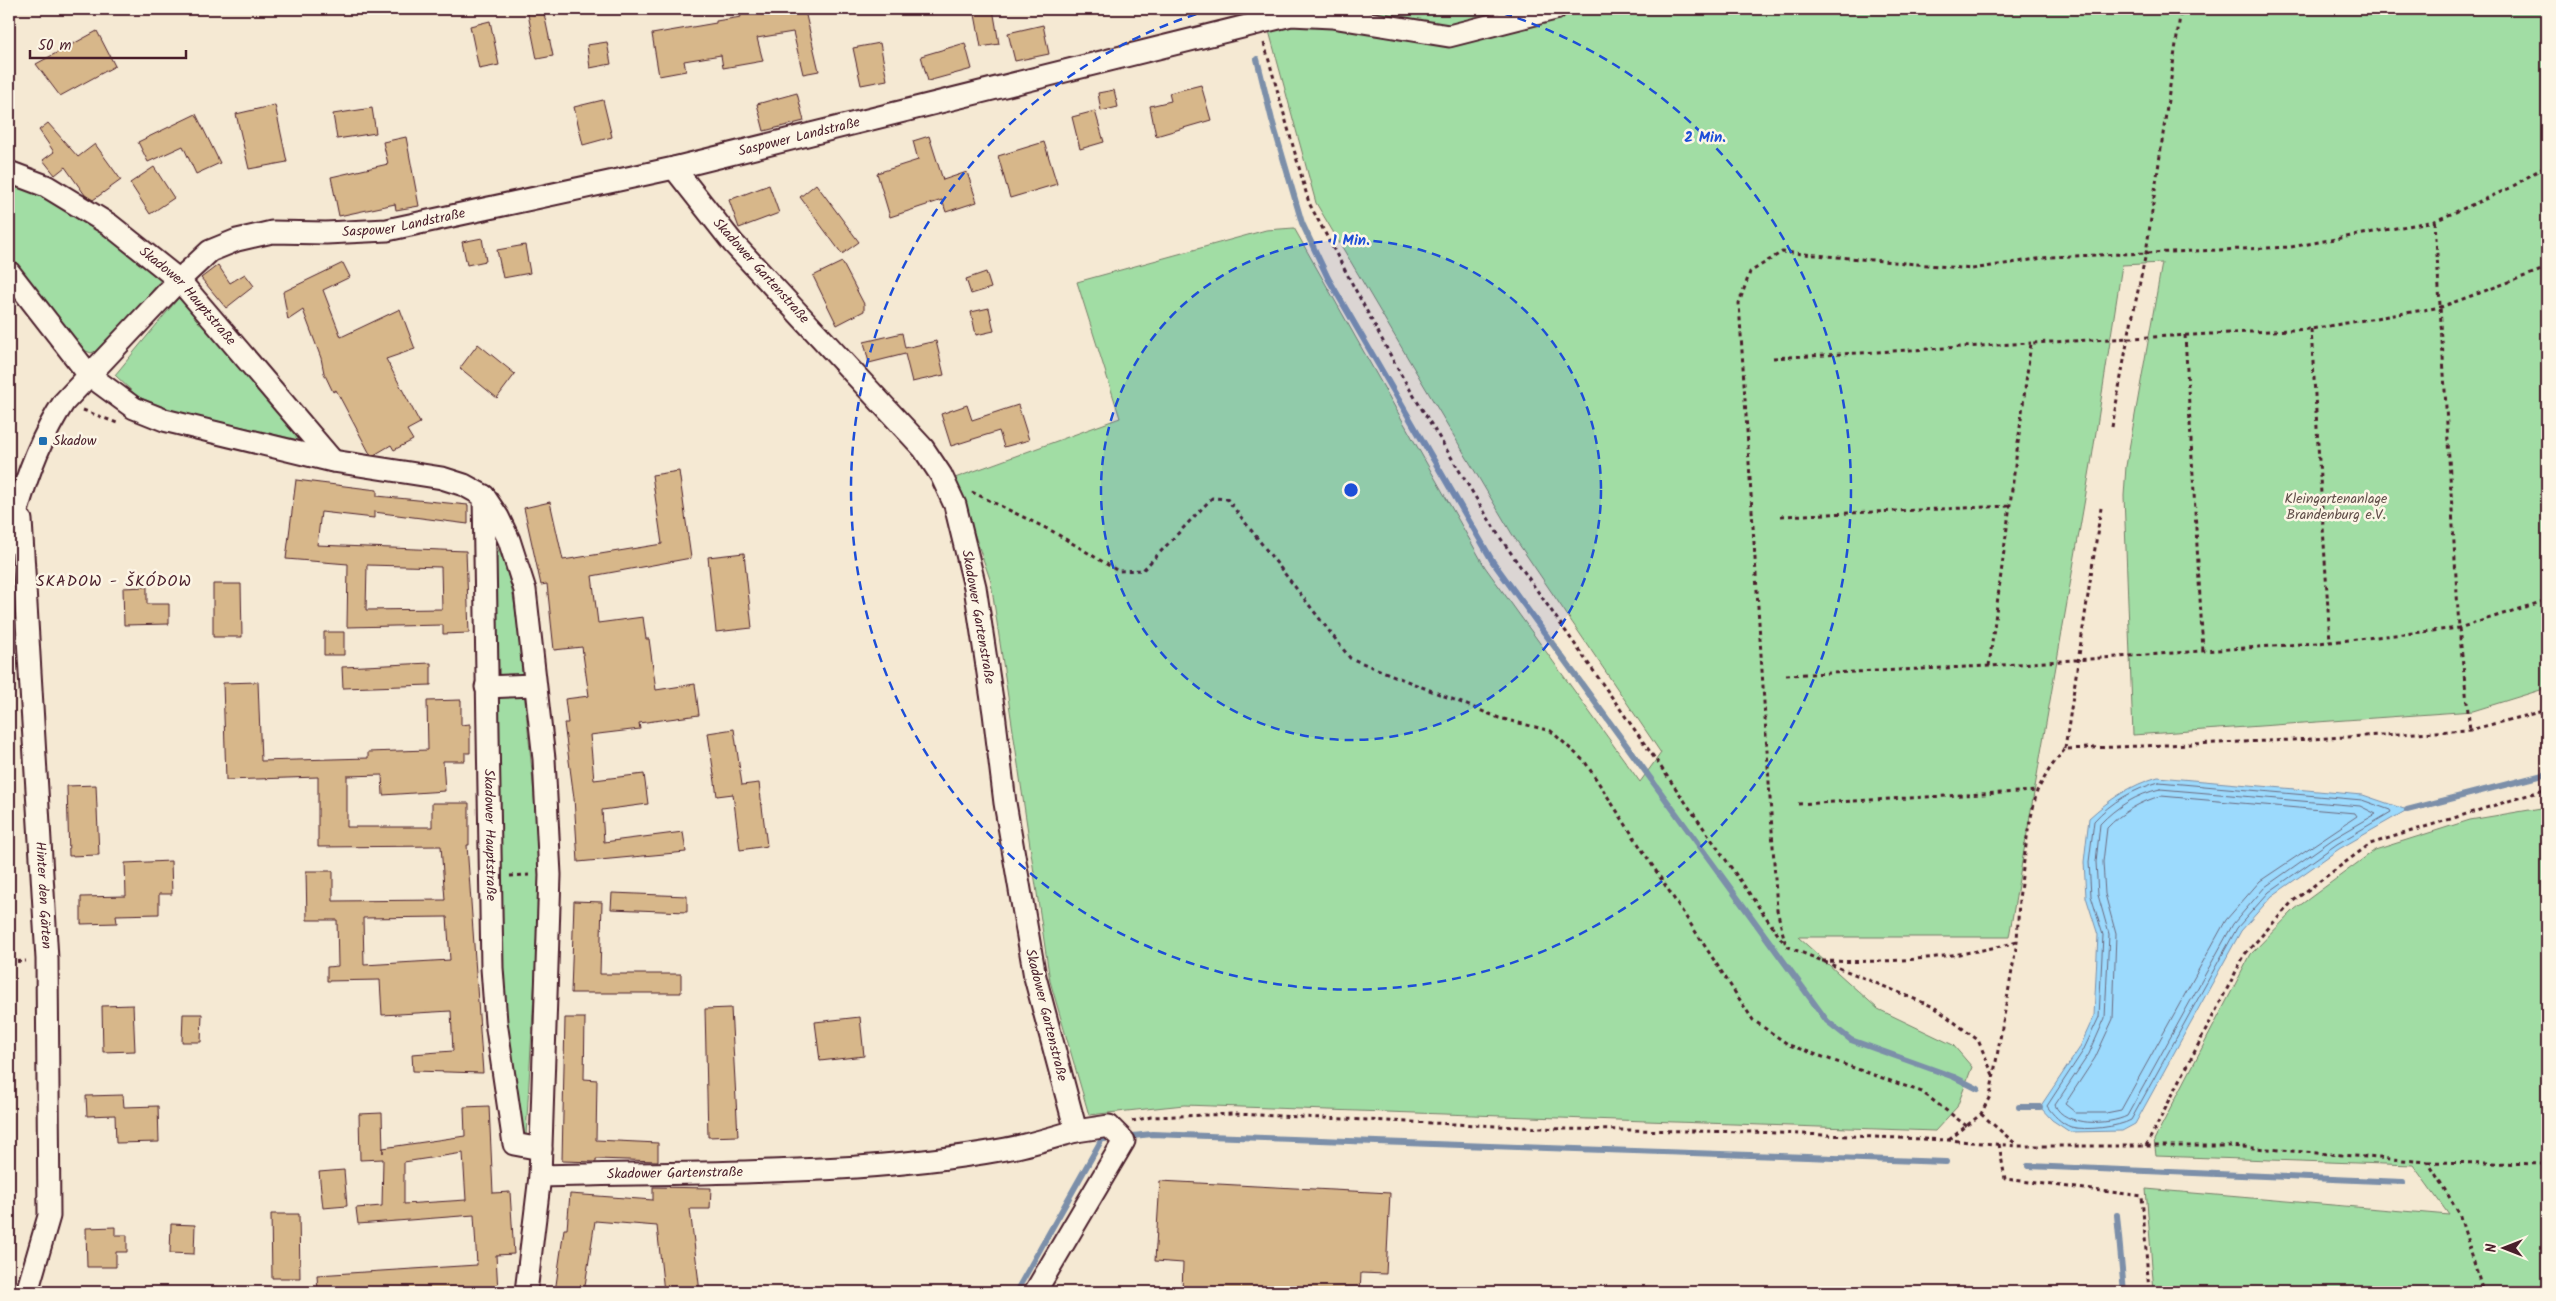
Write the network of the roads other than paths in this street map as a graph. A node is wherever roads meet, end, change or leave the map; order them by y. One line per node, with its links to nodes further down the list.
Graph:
1 (1555, 9): 2 (street, Saspower Landstraße)
2 (674, 168): 5 (street, Saspower Landstraße); 13 (street, Skadower Gartenstraße)
3 (9, 172): 5 (street, Skadower Hauptstraße)
4 (9, 272): 6 (street)
5 (179, 280): 6 (street, Saspower Landstraße); 7 (street, Skadower Hauptstraße)
6 (89, 375): 7 (street); 9 (street, Saspower Landstraße)
7 (333, 461): 8 (street)
8 (484, 496): 11 (street); 12 (street, Skadower Hauptstraße)
9 (20, 497): 10 (street, Saspower Landstraße); 16 (street, Hinter den Gärten)
10 (9, 542)
11 (534, 685): 12 (street); 14 (street)
12 (486, 687): 14 (street, Skadower Hauptstraße)
13 (1076, 1131): 15 (street, Skadower Gartenstraße); 18 (street, Skadower Gartenstraße)
14 (541, 1149): 15 (street)
15 (540, 1176): 17 (street)
16 (27, 1292)
17 (526, 1292)
18 (1035, 1292)

